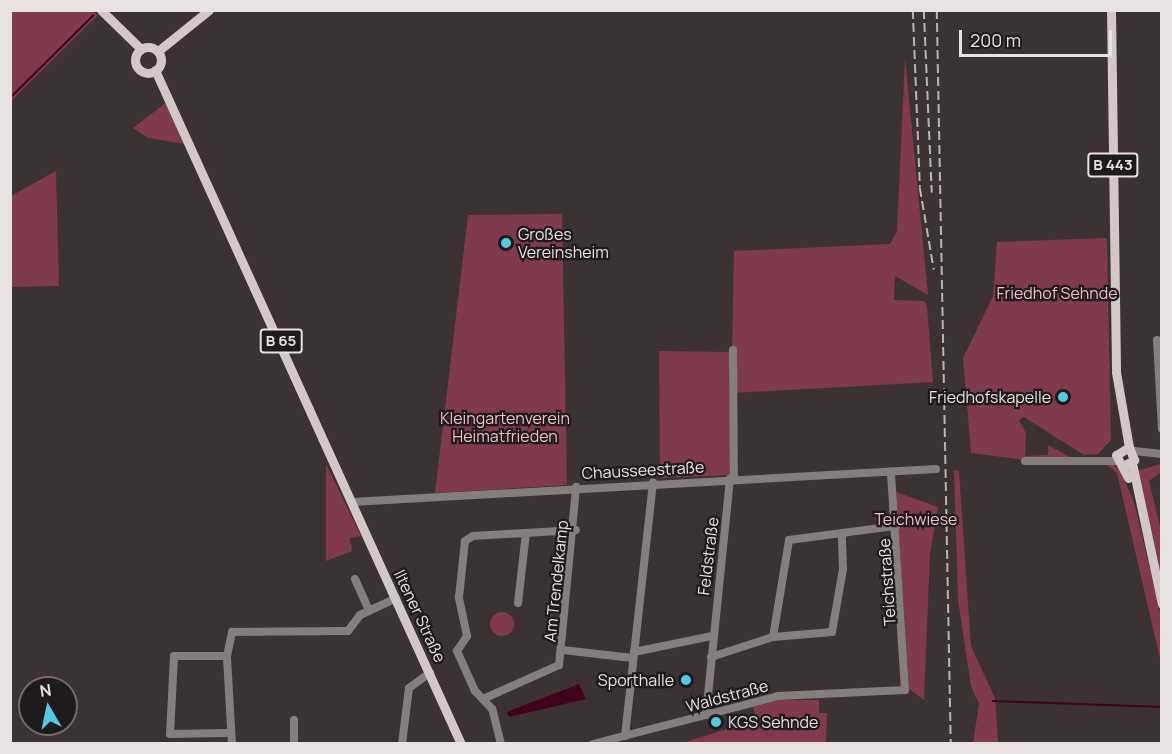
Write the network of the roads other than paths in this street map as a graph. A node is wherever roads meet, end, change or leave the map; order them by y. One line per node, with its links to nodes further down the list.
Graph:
1 (101, 10): 5 (main road)
2 (108, 10): 5 (street)
3 (209, 10): 7 (main road)
4 (1111, 10): 15 (main road, B 443)
5 (113, 21): 6 (main road)
6 (141, 49): 7 (main road); 8 (main road)
7 (158, 51): 8 (main road)
8 (156, 70): 22 (main road, B 65)
9 (1157, 340): 11 (street)
10 (733, 350): 19 (street, Feldstraße)
11 (1160, 366): 12 (street)
12 (1161, 400): 13 (street)
13 (1161, 429)
14 (1161, 454): 15 (street)
15 (1126, 456): 16 (street); 30 (main road, B 443)
16 (1025, 461)
17 (936, 469): 18 (street, Chausseestraße)
18 (891, 471): 19 (street, Chausseestraße); 23 (street, Teichstraße)
19 (732, 478): 20 (street, Chausseestraße); 32 (street, Feldstraße)
20 (653, 483): 21 (street, Chausseestraße); 35 (street)
21 (576, 487): 22 (street, Chausseestraße); 24 (street, Am Trendelkamp)
22 (352, 502): 28 (main road, Iltener Straße / B 65)
23 (896, 526): 26 (street); 39 (street, Teichstraße)
24 (576, 530): 25 (street); 34 (street, Am Trendelkamp)
25 (526, 533): 29 (street); 40 (street)
26 (842, 533): 33 (street); 33 (street)
27 (355, 579): 31 (street)
28 (396, 598): 31 (street); 38 (main road, Iltener Straße / B 65)
29 (518, 603)
30 (1161, 604)
31 (369, 611): 36 (street)
32 (712, 636): 35 (street); 37 (street, Feldstraße)
33 (773, 637): 37 (street)
34 (563, 650): 35 (street); 40 (street, Am Trendelkamp)
35 (634, 655): 44 (street)
36 (227, 656): 43 (street); 43 (street)
37 (711, 657): 41 (street, Feldstraße)
38 (430, 673): 47 (street); 48 (main road, Iltener Straße / B 65)
39 (905, 690): 41 (street, Waldstraße)
40 (483, 699): 49 (street)
41 (706, 715): 44 (street, Waldstraße)
42 (294, 720): 46 (street)
43 (227, 733): 45 (street)
44 (625, 736): 50 (street, Waldstraße)
45 (232, 744)
46 (294, 744)
47 (402, 744)
48 (461, 744)
49 (501, 744)
50 (593, 744)

